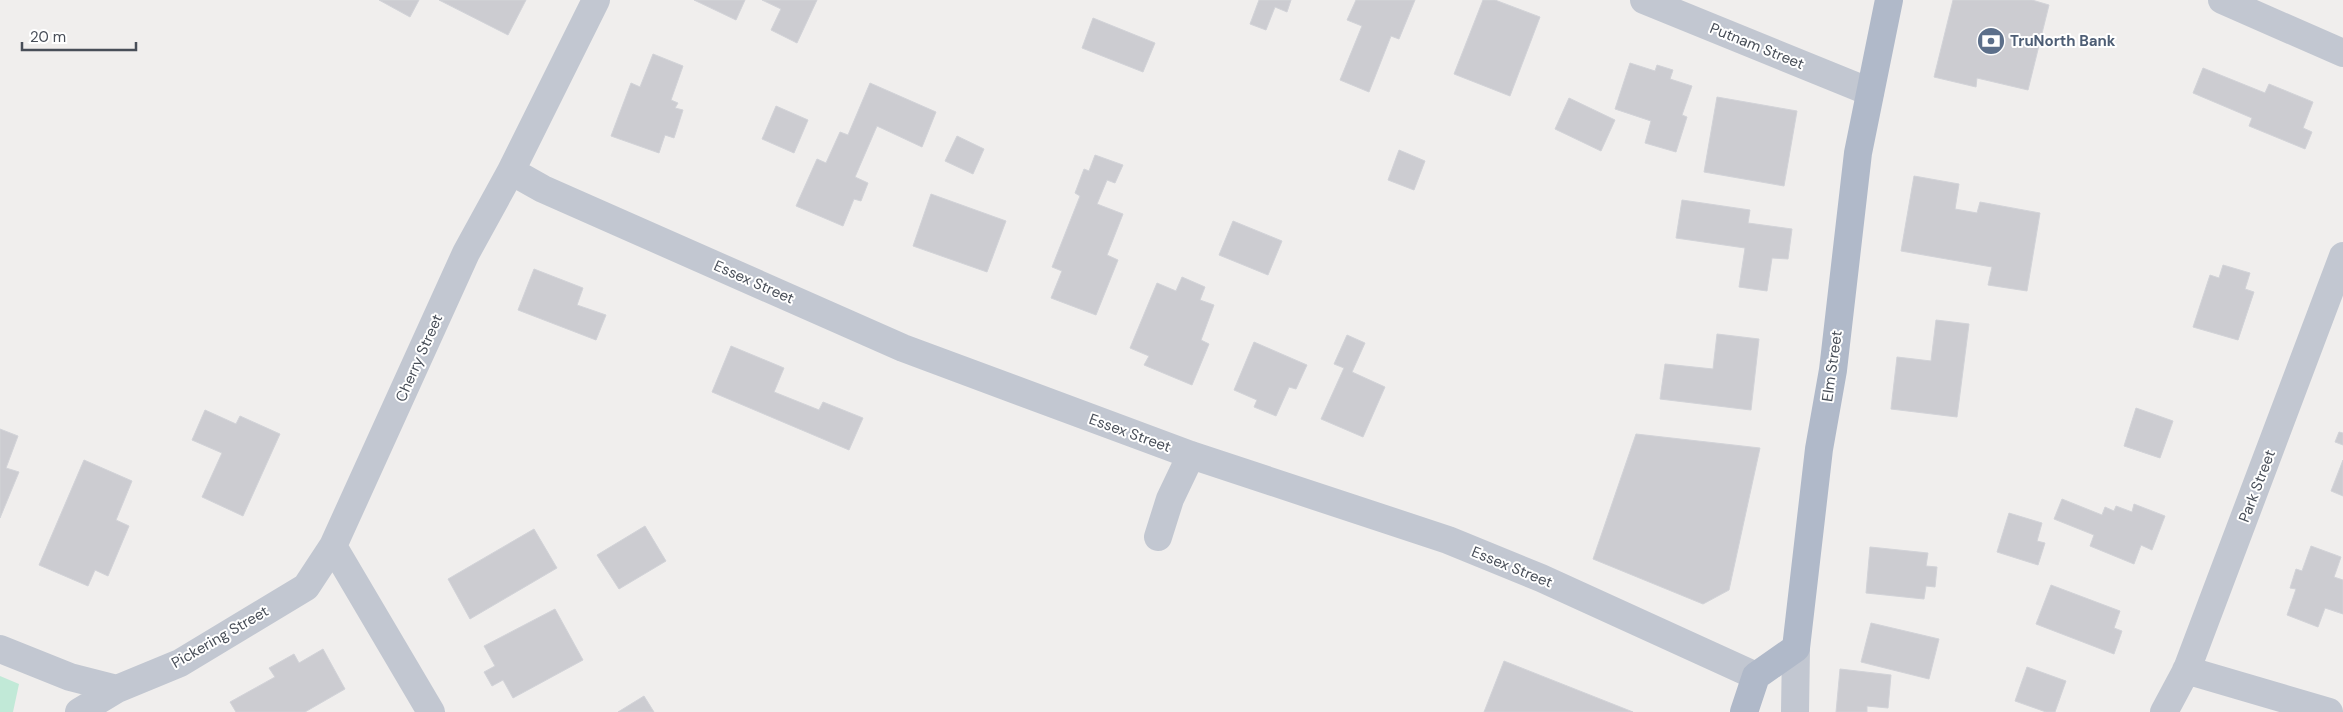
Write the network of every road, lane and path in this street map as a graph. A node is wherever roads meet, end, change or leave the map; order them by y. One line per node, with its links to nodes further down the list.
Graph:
1 (596, 0): 7 (street, Cherry Street)
2 (1644, 0): 6 (street, Putnam Street)
3 (1889, 0): 6 (main road, Elm Street)
4 (2222, 0): 5 (street)
5 (2343, 53)
6 (1870, 92): 12 (main road, Elm Street)
7 (511, 170): 9 (street, Essex Street); 11 (street, Cherry Street)
8 (2343, 256): 14 (street, Park Street)
9 (1191, 456): 10 (street); 15 (street, Essex Street)
10 (1158, 537)
11 (334, 546): 16 (street, Pickering Street); 18 (street)
12 (1796, 648): 15 (main road); 20 (street)
13 (0, 649): 16 (street)
14 (2186, 670): 21 (street, Park Street); 22 (street)
15 (1756, 676): 19 (main road)
16 (117, 688): 17 (street, Pickering Street)
17 (78, 712)
18 (431, 712)
19 (1744, 712)
20 (1795, 712)
21 (2164, 712)
22 (2329, 712)

